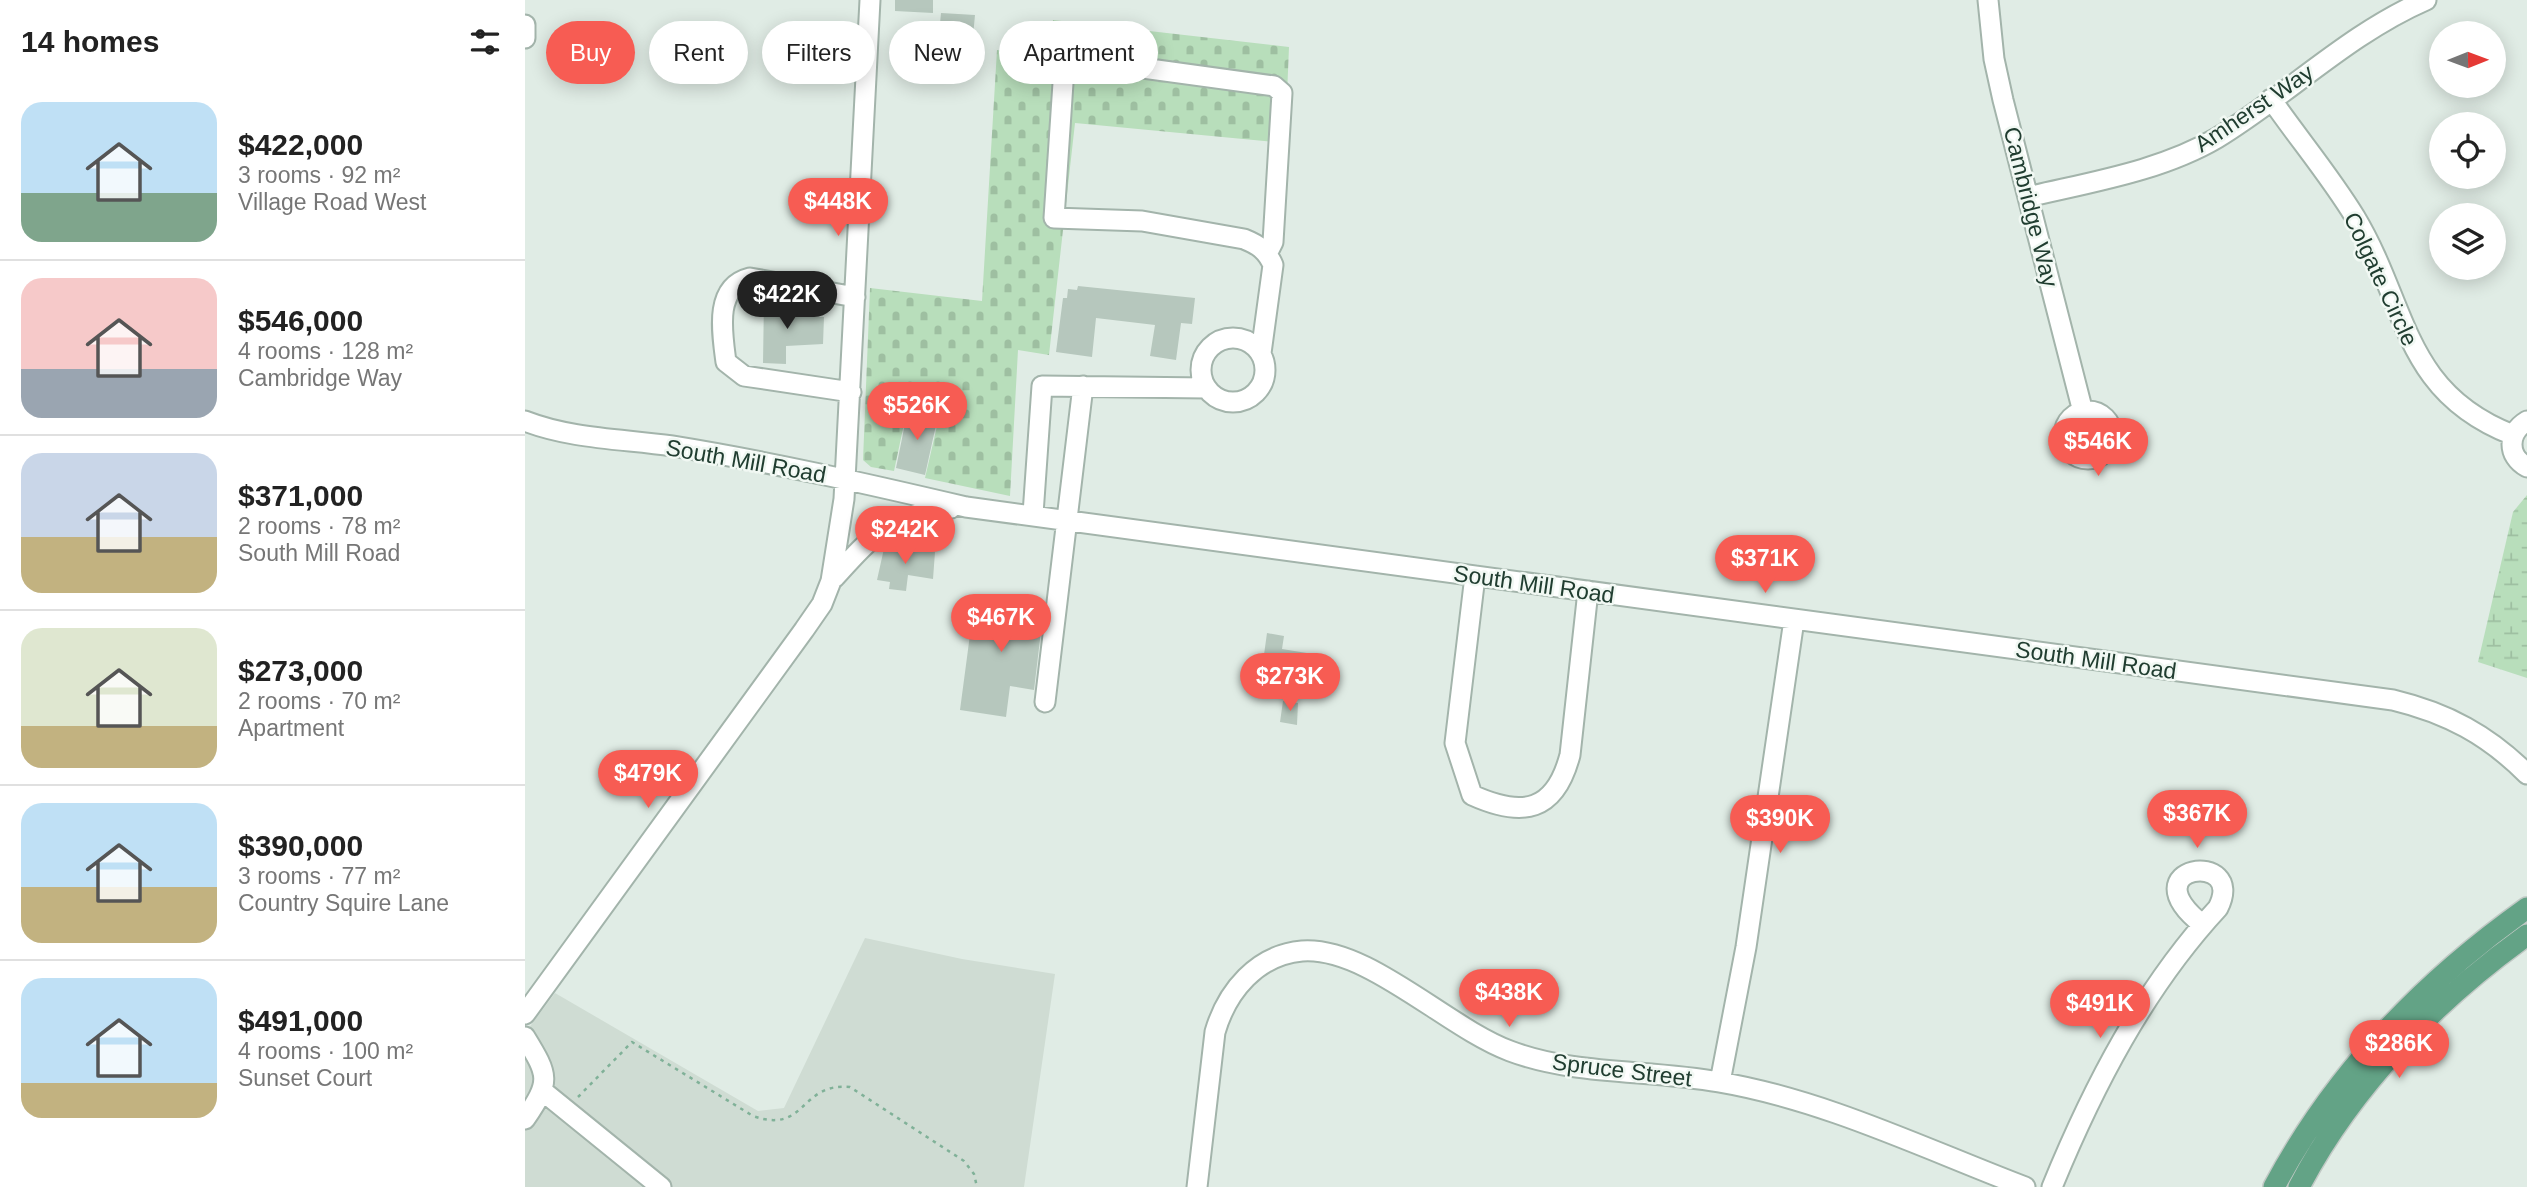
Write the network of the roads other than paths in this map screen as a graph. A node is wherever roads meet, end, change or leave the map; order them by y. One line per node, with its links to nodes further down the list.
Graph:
1 (870, 0): 9 (street)
2 (1988, 0): 7 (street, Cambridge Way)
3 (2427, 0): 6 (street, Amherst Way)
4 (525, 25): 5 (street)
5 (525, 38)
6 (2271, 99): 7 (street, Amherst Way); 16 (street, Colgate Circle)
7 (2028, 197): 14 (street, Cambridge Way)
8 (1268, 253): 8 (street); 10 (street)
9 (855, 297): 13 (street); 13 (street)
10 (1261, 353): 12 (street); 12 (street)
11 (1083, 386): 12 (street); 20 (street); 21 (street)
12 (1206, 388)
13 (851, 392): 18 (street)
14 (2083, 412)
15 (525, 421): 18 (street, South Mill Road)
16 (2520, 428): 17 (street, Colgate Circle)
17 (2527, 467)
18 (846, 479): 19 (street, South Mill Road); 23 (street)
19 (966, 507): 20 (street, South Mill Road); 23 (street)
20 (1033, 514): 21 (street, South Mill Road)
21 (1069, 519): 22 (street, South Mill Road); 26 (street)
22 (1475, 576): 24 (street, South Mill Road); 24 (street)
23 (831, 581): 31 (street)
24 (1588, 591): 25 (street, South Mill Road)
25 (1794, 620): 27 (street, South Mill Road); 33 (street)
26 (1045, 702)
27 (2527, 774)
28 (2527, 908): 40 (main road)
29 (2203, 925): 39 (street)
30 (2527, 935): 41 (main road)
31 (525, 1014)
32 (525, 1037): 34 (street)
33 (1720, 1082): 37 (street, Spruce Street); 38 (street, Spruce Street)
34 (544, 1092): 35 (street); 36 (street)
35 (525, 1119)
36 (661, 1187)
37 (1197, 1187)
38 (2025, 1187)
39 (2052, 1187)
40 (2274, 1187)
41 (2299, 1187)

